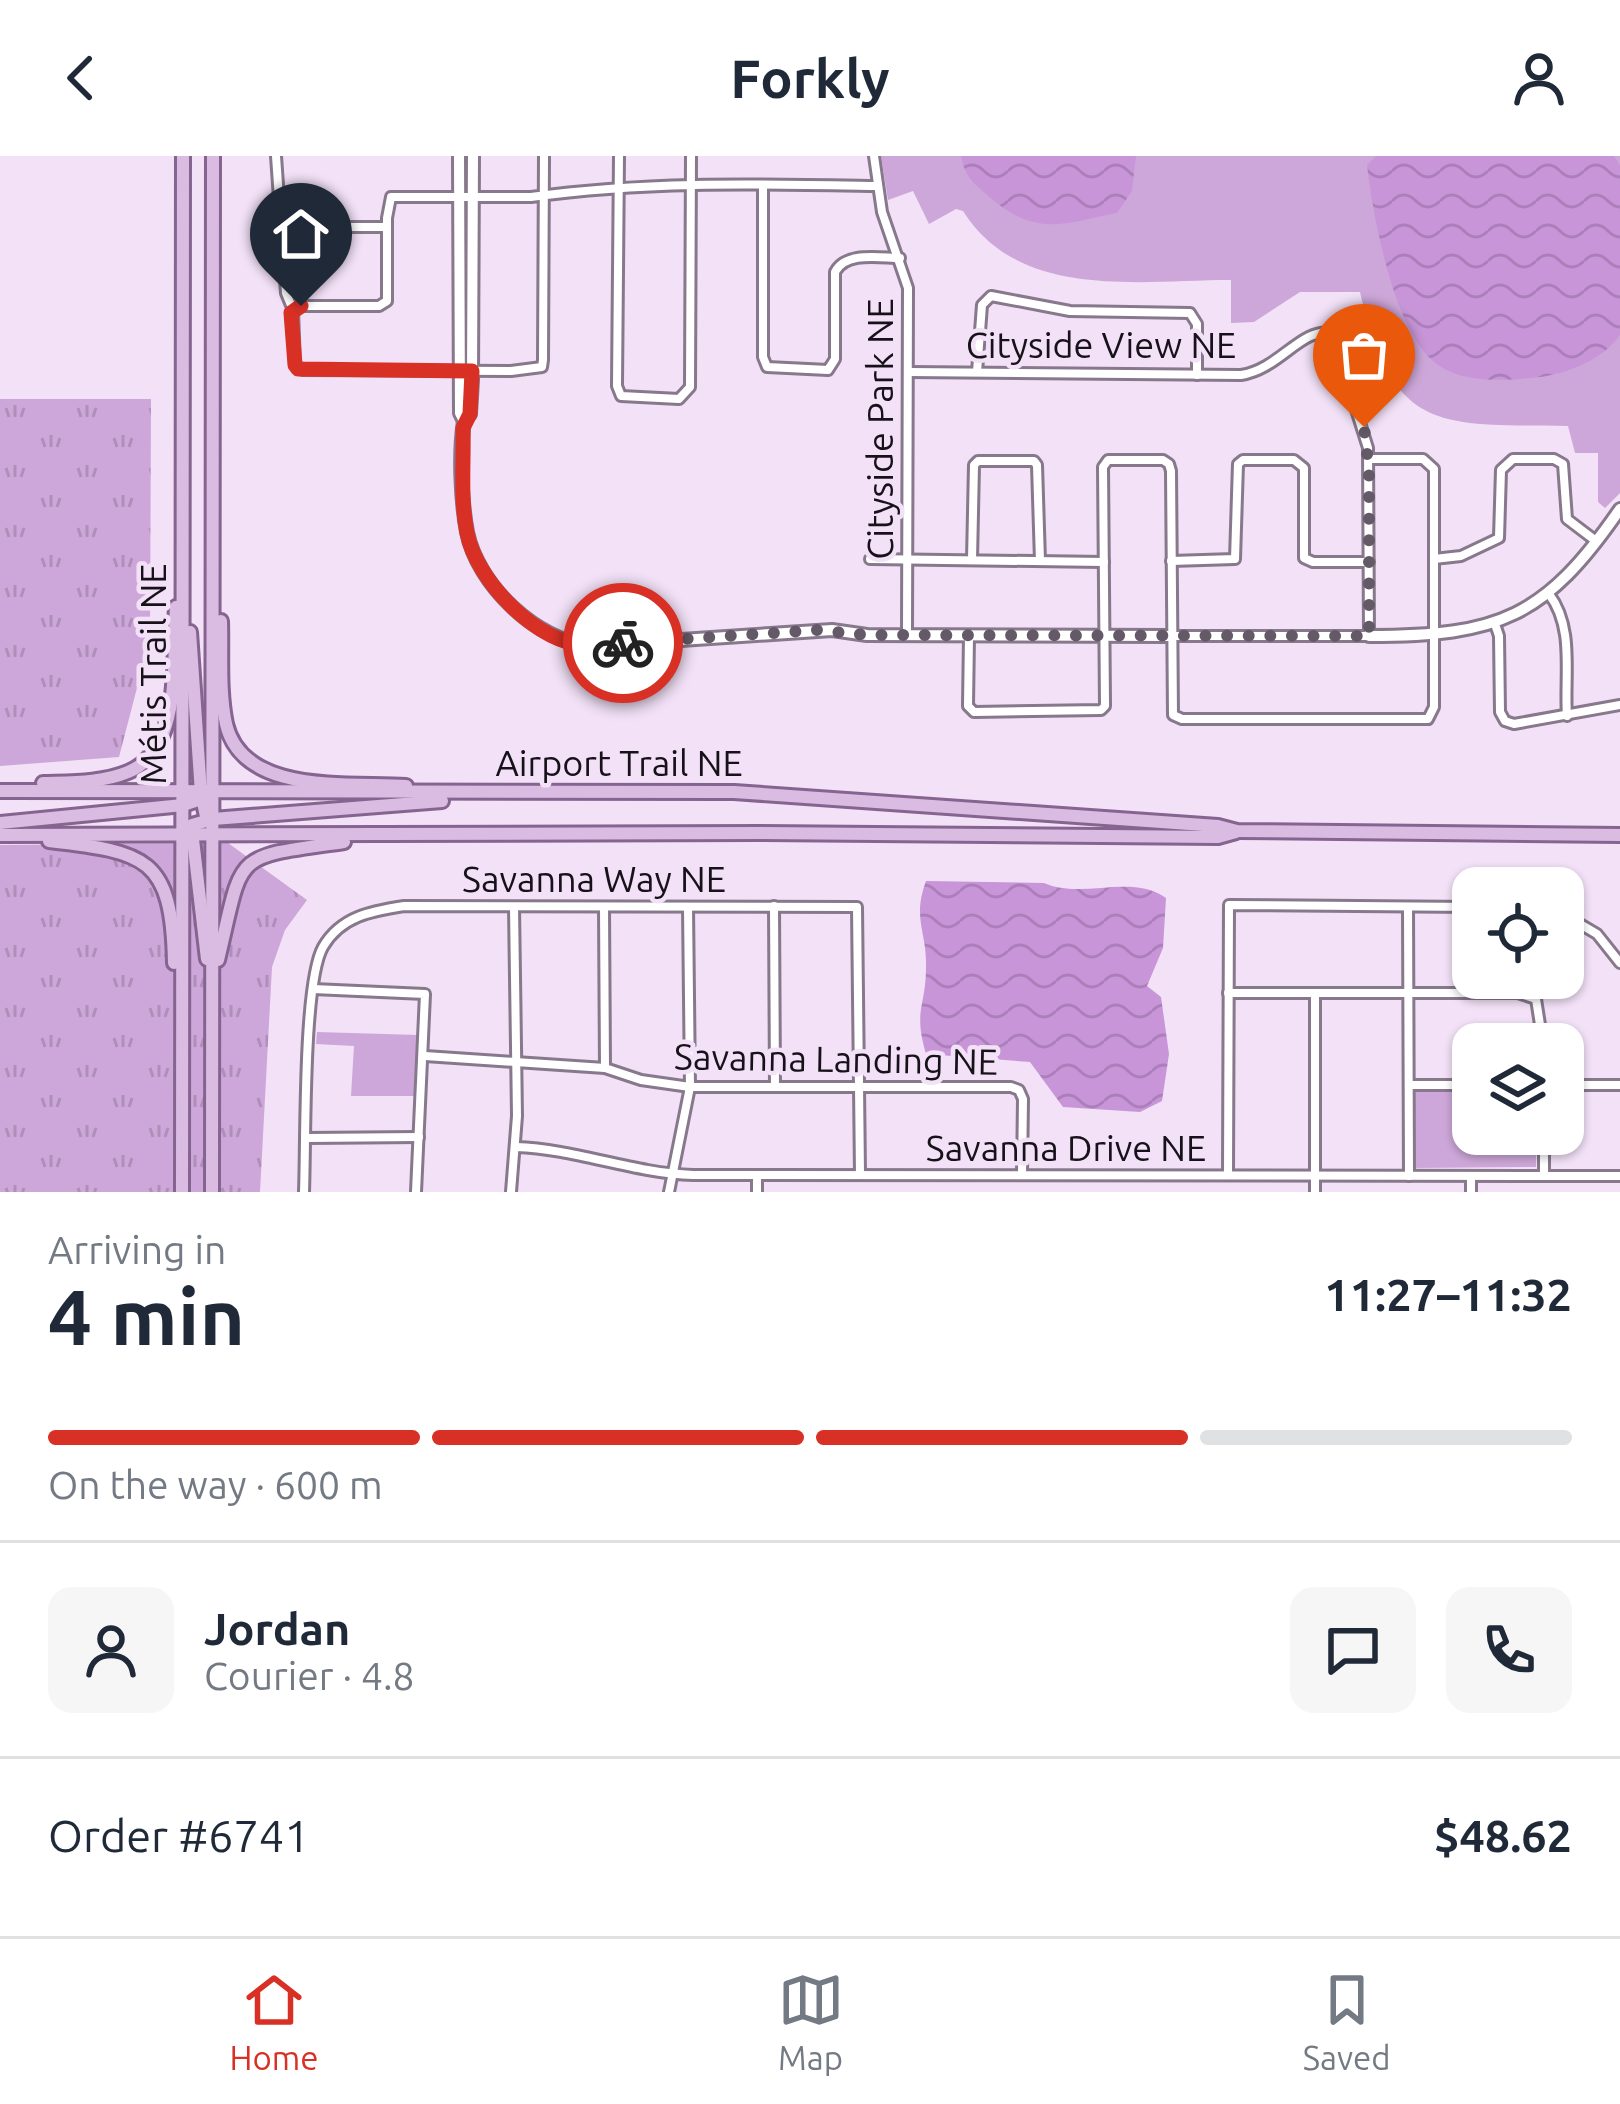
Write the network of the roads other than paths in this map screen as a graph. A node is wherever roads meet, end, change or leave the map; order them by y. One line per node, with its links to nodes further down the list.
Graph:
1 (183, 156): 27 (main road, Métis Trail NE)
2 (213, 156): 25 (main road, Métis Trail NE)
3 (276, 156): 17 (street)
4 (459, 156): 15 (street)
5 (473, 156): 16 (street)
6 (544, 156): 14 (street)
7 (619, 156): 12 (street)
8 (691, 156): 10 (street)
9 (874, 156): 13 (street, Cityside Park NE)
10 (691, 184): 11 (street); 12 (street); 12 (street)
11 (763, 184): 13 (street); 19 (street)
12 (618, 185): 14 (street)
13 (877, 186): 19 (street, Cityside Park NE)
14 (544, 195): 16 (street); 21 (street)
15 (458, 198): 16 (street); 18 (street); 21 (street)
16 (474, 198): 21 (street)
17 (281, 227): 18 (street); 20 (street)
18 (387, 227): 20 (street)
19 (901, 259): 22 (street, Cityside Park NE)
20 (293, 310): 21 (street)
21 (466, 371): 40 (street)
22 (909, 372): 23 (street, Cityside View NE); 31 (street, Cityside Park NE)
23 (977, 372): 24 (street, Cityside View NE); 24 (street)
24 (1197, 376): 26 (street, Cityside View NE)
25 (213, 401): 49 (main road); 50 (main road, Métis Trail NE)
26 (1369, 459): 33 (street); 37 (street, Cityside View NE)
27 (183, 498): 48 (main road); 50 (main road, Métis Trail NE)
28 (1620, 509): 29 (street)
29 (1598, 542): 33 (street); 38 (street)
30 (870, 559): 31 (street)
31 (908, 560): 32 (street); 40 (street, Cityside Park NE)
32 (972, 560): 34 (street); 34 (street)
33 (1434, 560): 42 (street)
34 (1040, 561): 36 (street)
35 (1171, 561): 36 (street); 37 (street); 44 (street)
36 (1104, 562): 43 (street)
37 (1369, 562): 45 (street, Cityside View NE)
38 (1550, 594): 39 (street); 47 (street)
39 (1495, 624): 42 (street); 47 (street)
40 (907, 635): 41 (street)
41 (969, 635): 43 (street); 43 (street)
42 (1434, 635): 44 (street); 45 (street)
43 (1104, 636): 44 (street)
44 (1171, 636): 45 (street)
45 (1369, 636)
46 (1620, 705): 47 (street)
47 (1567, 716)
48 (0, 788): 50 (main road, Airport Trail NE)
49 (533, 793): 50 (main road, Airport Trail NE); 52 (main road); 54 (main road, Airport Trail NE)
50 (195, 798): 51 (main road); 52 (main road, Métis Trail NE); 53 (main road)
51 (0, 823)
52 (211, 825): 53 (main road, Airport Trail NE); 57 (main road, Airport Trail NE); 66 (main road, Métis Trail NE)
53 (189, 831): 55 (main road, Airport Trail NE); 66 (main road); 96 (main road, Métis Trail NE)
54 (1237, 832): 56 (main road, Airport Trail NE); 57 (main road, Airport Trail NE)
55 (0, 835): 96 (main road)
56 (1620, 835)
57 (388, 836): 66 (main road)
58 (774, 906): 60 (street, Savanna Way NE); 80 (street); 81 (street, Savanna Way NE)
59 (514, 907): 63 (street, Savanna Way NE); 67 (street, Savanna Way NE); 73 (street)
60 (688, 907): 63 (street, Savanna Way NE); 79 (street)
61 (1408, 907): 62 (street); 68 (street); 69 (street)
62 (1452, 907)
63 (604, 908): 74 (street)
64 (1584, 926): 65 (street)
65 (1620, 963)
66 (212, 984): 97 (main road, Métis Trail NE)
67 (313, 989): 72 (street); 83 (street, Savanna Way NE)
68 (1228, 993): 70 (street); 90 (street)
69 (1409, 993): 70 (street); 71 (street); 76 (street)
70 (1315, 994): 91 (street)
71 (1542, 1023)
72 (424, 1056): 73 (street, Savanna Landing NE); 82 (street)
73 (517, 1059): 74 (street, Savanna Landing NE); 84 (street)
74 (605, 1068): 79 (street, Savanna Landing NE)
75 (1620, 1084): 78 (street)
76 (1409, 1085): 77 (street); 92 (street)
77 (1452, 1085)
78 (1584, 1085)
79 (690, 1087): 80 (street, Savanna Landing NE); 86 (street)
80 (775, 1087): 81 (street, Savanna Landing NE)
81 (859, 1087): 87 (street, Savanna Way NE); 88 (street, Savanna Landing NE)
82 (420, 1137): 83 (street); 99 (street)
83 (307, 1138): 98 (street, Savanna Way NE)
84 (516, 1147): 86 (street, Savanna Drive NE); 100 (street)
85 (1544, 1155): 94 (street)
86 (670, 1174): 89 (street, Savanna Drive NE); 101 (street)
87 (860, 1174): 88 (street, Savanna Drive NE); 89 (street, Savanna Drive NE)
88 (1022, 1174): 90 (street, Savanna Drive NE)
89 (757, 1175): 102 (street)
90 (1228, 1175): 91 (street, Savanna Drive NE)
91 (1316, 1175): 92 (street, Savanna Drive NE); 103 (street)
92 (1409, 1176): 93 (street, Savanna Drive NE)
93 (1471, 1176): 94 (street, Savanna Drive NE); 104 (street)
94 (1544, 1176): 95 (street, Savanna Drive NE)
95 (1620, 1176)
96 (182, 1190)
97 (212, 1192)
98 (304, 1192)
99 (416, 1192)
100 (511, 1192)
101 (669, 1192)
102 (757, 1192)
103 (1316, 1192)
104 (1471, 1192)

